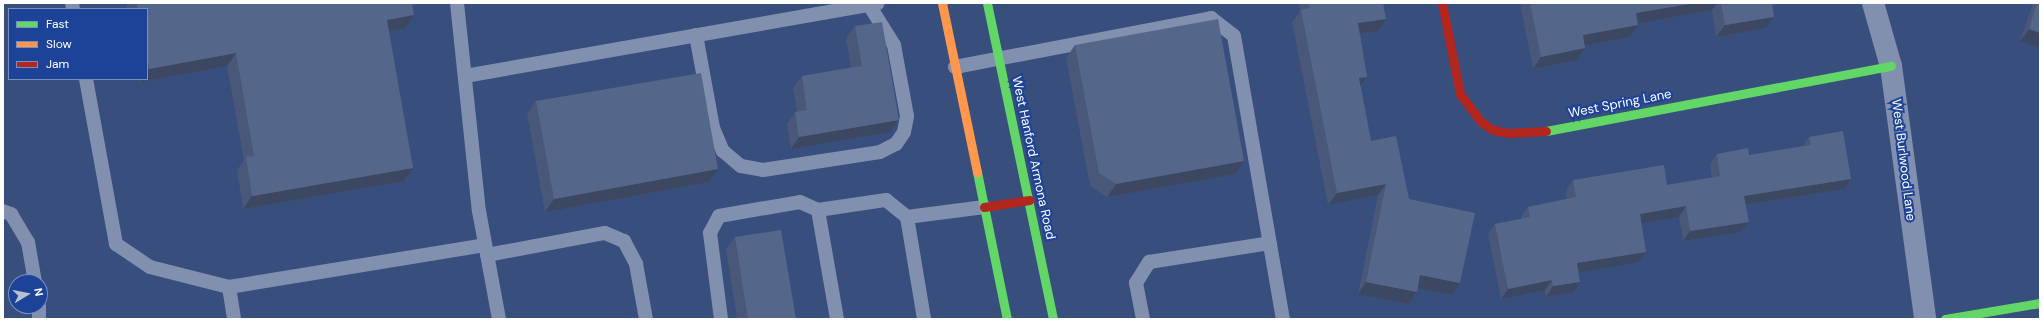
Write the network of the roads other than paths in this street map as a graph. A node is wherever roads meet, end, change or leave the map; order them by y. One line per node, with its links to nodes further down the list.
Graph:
1 (457, 3): 11 (lane)
2 (942, 3): 9 (main road)
3 (987, 3): 8 (main road, West Hanford Armona Road)
4 (1442, 3): 10 (main road, West Spring Lane)
5 (1873, 3): 10 (street, West Burlwood Lane)
6 (866, 4): 7 (lane); 7 (lane)
7 (696, 35): 11 (lane)
8 (998, 57): 9 (lane); 13 (main road, West Hanford Armona Road); 18 (lane)
9 (955, 66): 14 (main road)
10 (1890, 66): 33 (street, West Burlwood Lane)
11 (465, 76): 19 (lane)
12 (86, 80): 21 (lane)
13 (1029, 200): 14 (main road); 30 (main road, West Hanford Armona Road)
14 (984, 207): 17 (lane); 29 (main road)
15 (818, 210): 17 (lane); 26 (lane); 27 (lane)
16 (3, 211): 20 (lane)
17 (907, 217): 28 (lane)
18 (1270, 243): 31 (lane); 32 (lane)
19 (486, 250): 21 (lane); 24 (lane); 25 (lane)
20 (34, 274)
21 (229, 287): 23 (lane)
22 (2040, 303): 34 (main road)
23 (234, 319)
24 (499, 319)
25 (646, 319)
26 (721, 319)
27 (837, 319)
28 (924, 319)
29 (1007, 319)
30 (1053, 319)
31 (1142, 319)
32 (1283, 319)
33 (1925, 319)
34 (1945, 319)

